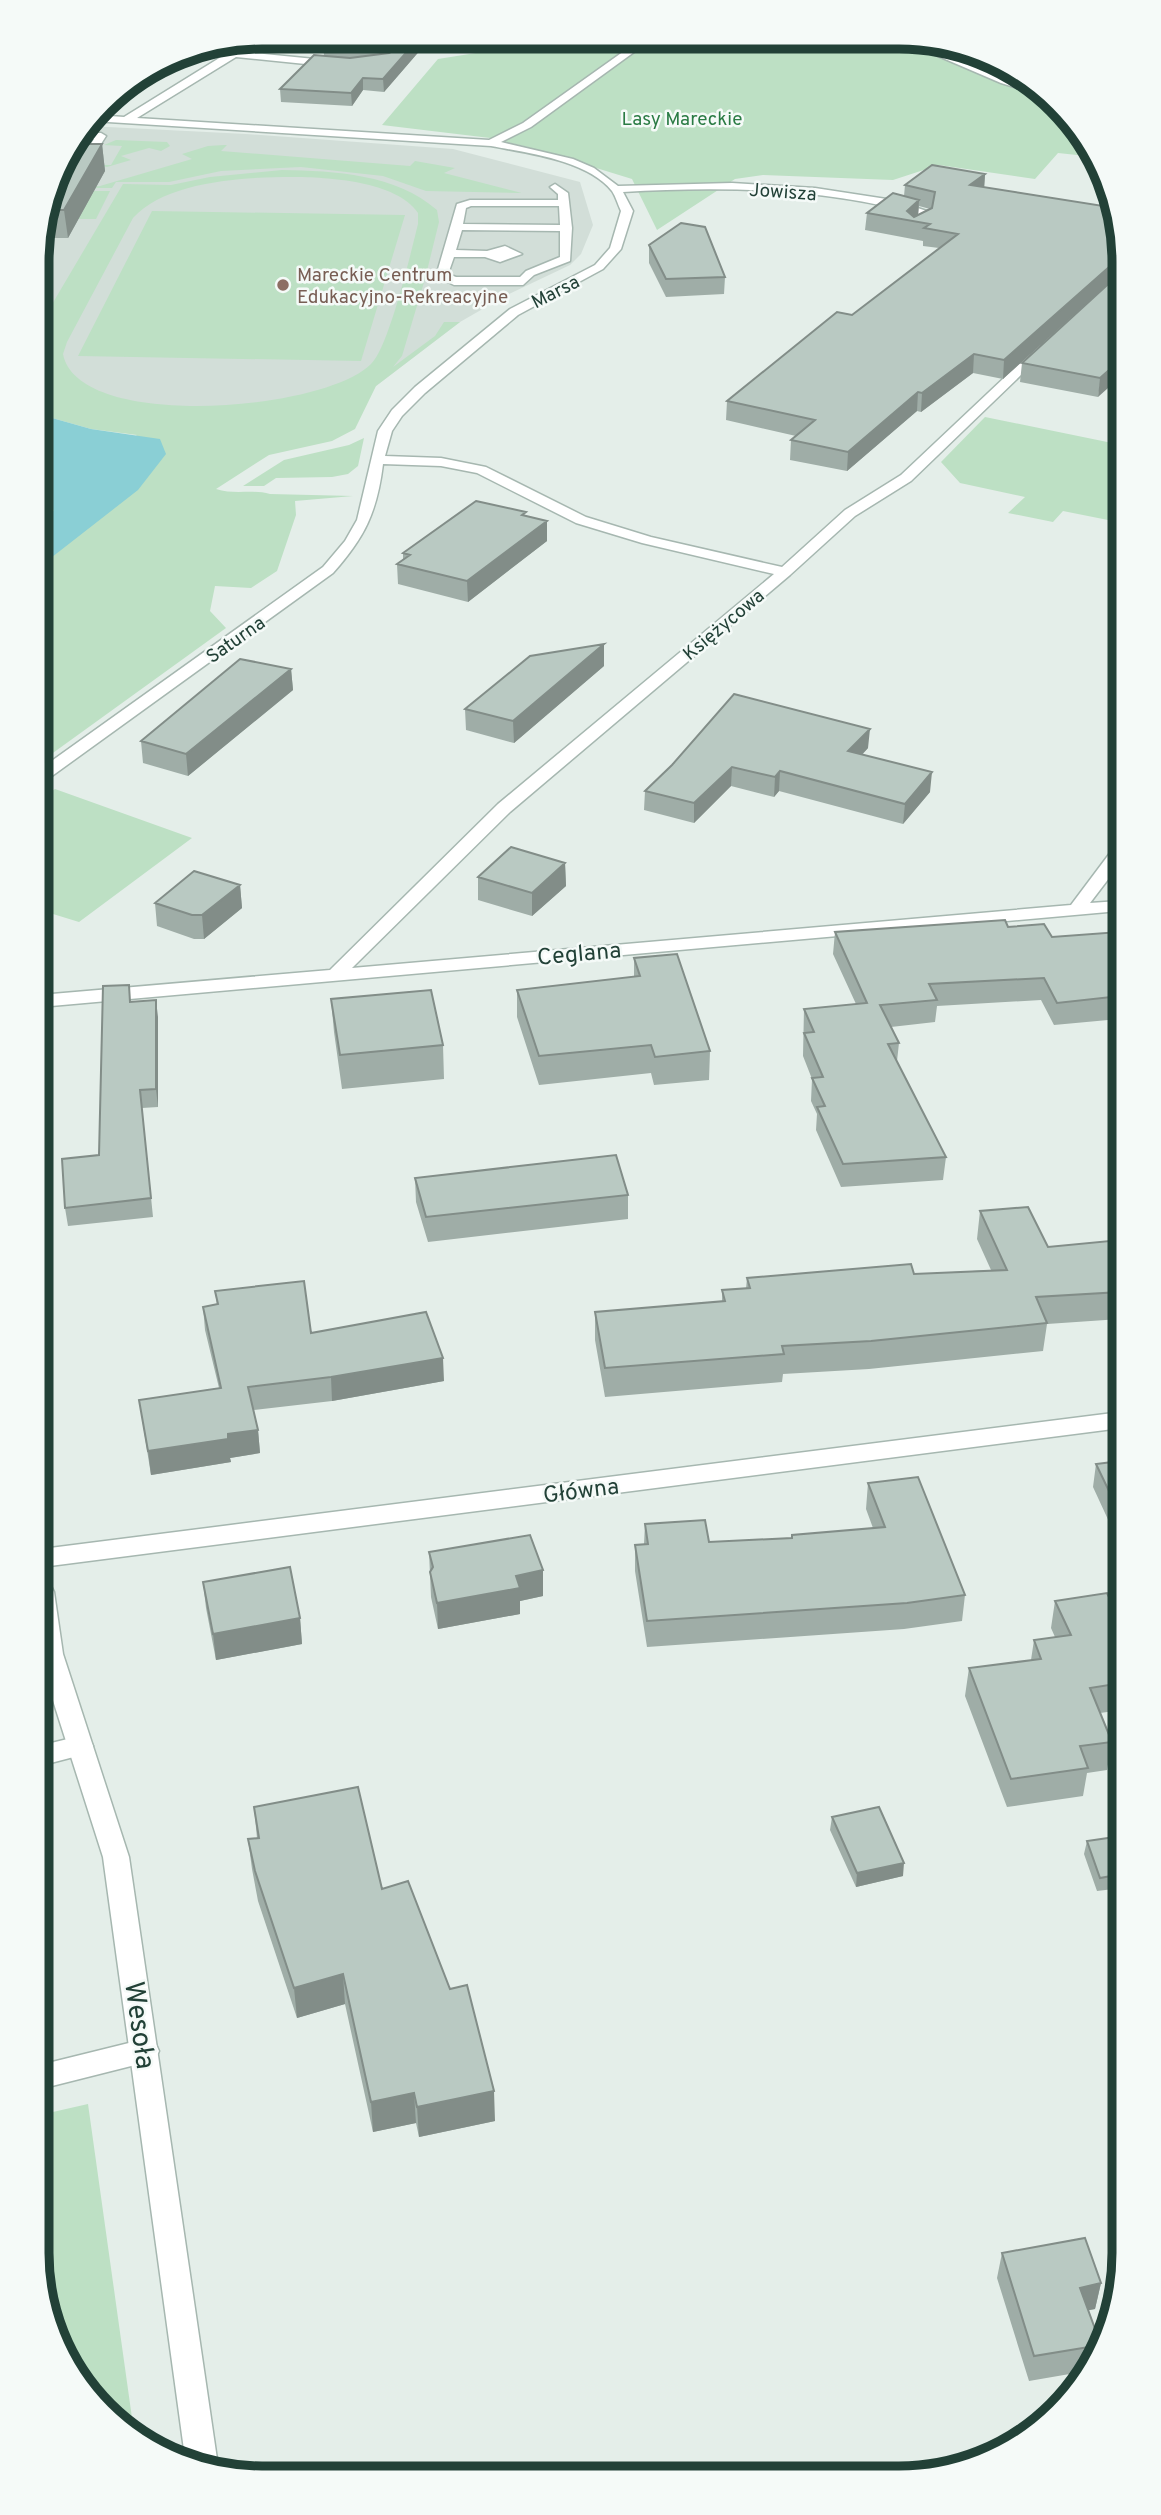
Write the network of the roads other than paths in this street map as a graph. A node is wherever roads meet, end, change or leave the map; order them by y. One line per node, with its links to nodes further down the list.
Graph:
1 (408, 49): 6 (street)
2 (633, 49): 12 (street)
3 (238, 51): 5 (street)
4 (938, 53): 8 (street)
5 (232, 54): 7 (street); 10 (street)
6 (386, 61)
7 (351, 65)
8 (1019, 86)
9 (104, 118): 10 (street)
10 (128, 119): 12 (street)
11 (90, 136): 13 (street)
12 (491, 143): 15 (street)
13 (73, 179)
14 (555, 187): 17 (street)
15 (617, 189): 21 (street, Jowisza); 27 (street, Marsa)
16 (512, 202): 17 (street); 18 (street); 19 (street)
17 (563, 203): 20 (street)
18 (457, 227): 19 (street); 22 (street)
19 (507, 227): 20 (street); 23 (street)
20 (566, 228): 24 (street)
21 (915, 229)
22 (449, 253): 23 (street); 25 (street)
23 (501, 254): 24 (street); 25 (street)
24 (565, 255): 25 (street)
25 (495, 282)
26 (1051, 341): 28 (street, Księżycowa)
27 (377, 460): 28 (street); 29 (street, Saturna)
28 (785, 572): 33 (street, Księżycowa)
29 (49, 771)
30 (1112, 862): 32 (street)
31 (1112, 906): 32 (street, Ceglana)
32 (1077, 909): 33 (street, Ceglana)
33 (336, 974): 34 (street, Ceglana)
34 (49, 1000)
35 (1112, 1421): 36 (street, Główna)
36 (49, 1557)
37 (49, 1640): 38 (street, Wesoła)
38 (80, 1746): 39 (street); 40 (street, Wesoła)
39 (49, 1754)
40 (145, 2051): 41 (street); 42 (street, Wesoła)
41 (49, 2075)
42 (201, 2457)

